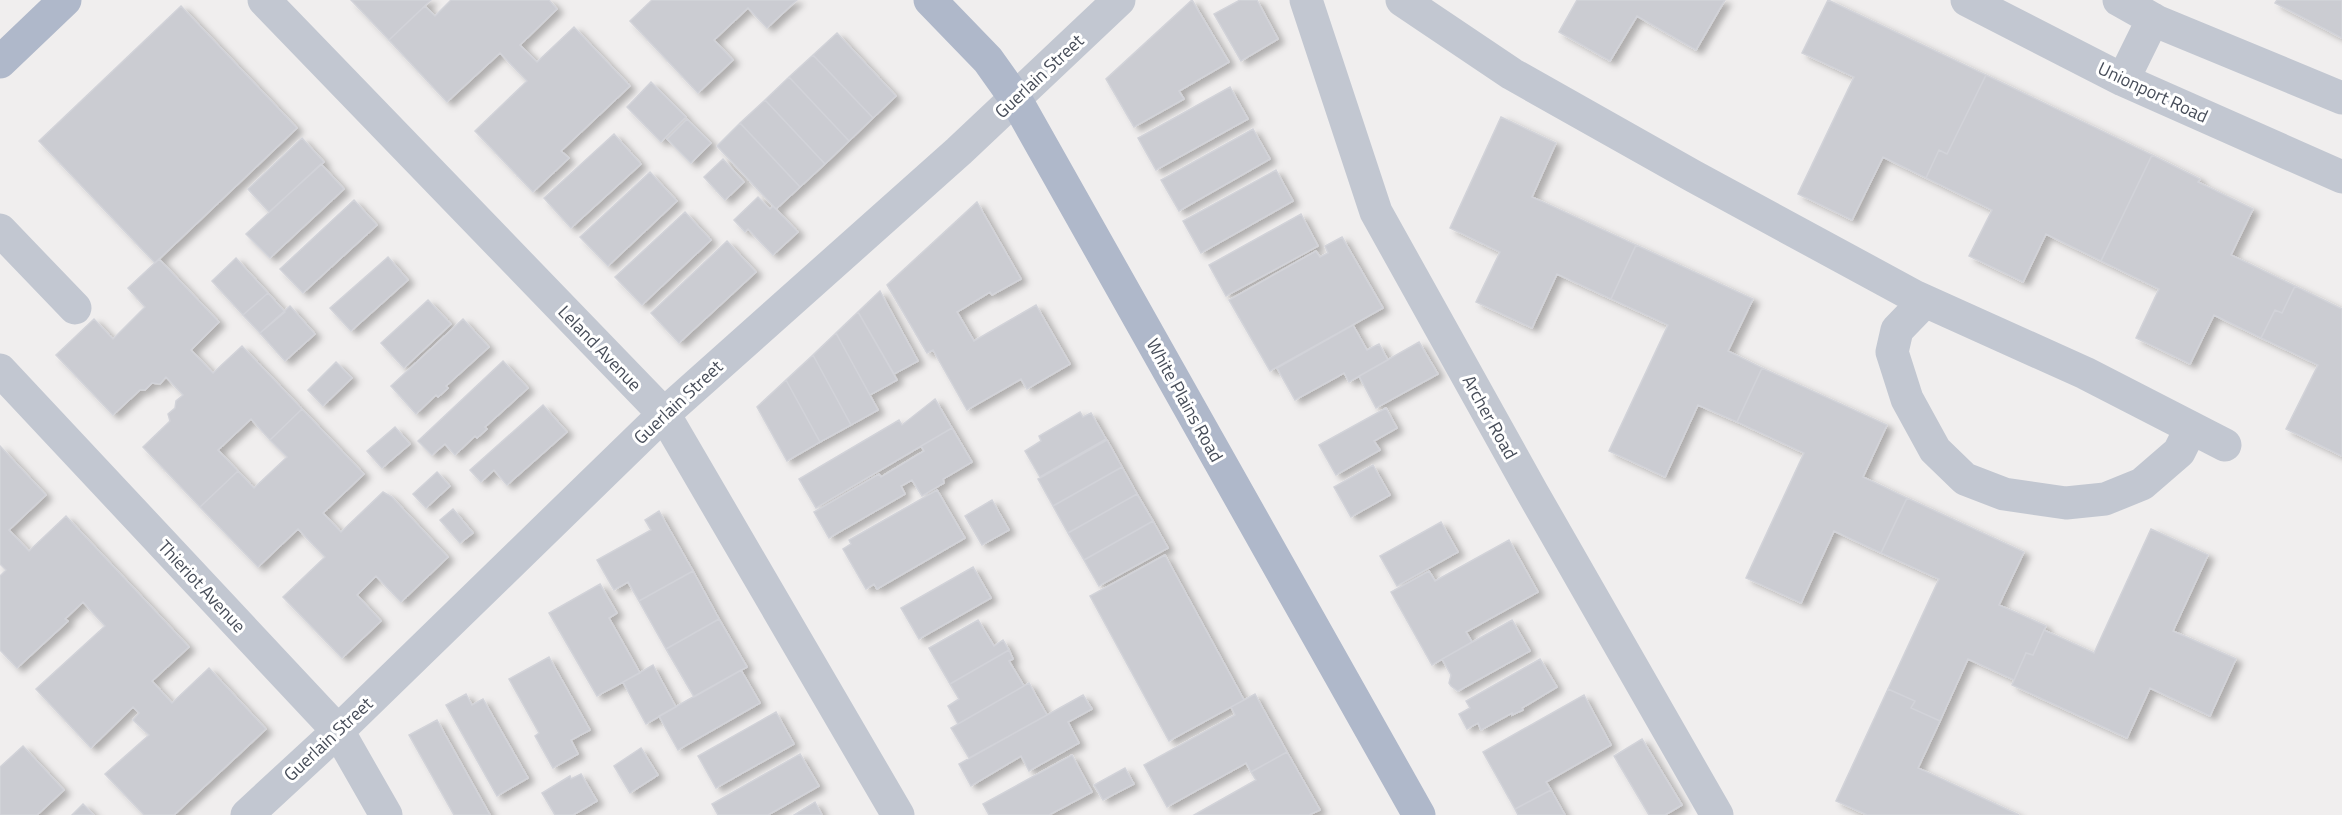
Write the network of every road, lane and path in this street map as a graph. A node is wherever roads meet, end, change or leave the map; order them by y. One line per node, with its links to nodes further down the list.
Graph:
1 (65, 0): 10 (main road)
2 (264, 0): 19 (street, Leland Avenue)
3 (930, 0): 12 (main road, White Plains Road)
4 (1119, 0): 12 (street, Guerlain Street)
5 (1306, 0): 27 (street, Archer Road)
6 (1402, 0): 16 (street)
7 (1967, 0): 11 (street, Unionport Road)
8 (2119, 0): 9 (street)
9 (2153, 19): 11 (street); 13 (street)
10 (0, 62)
11 (2123, 80): 14 (street, Unionport Road)
12 (1015, 98): 19 (street, Guerlain Street); 26 (main road, White Plains Road)
13 (2342, 98)
14 (2342, 177)
15 (0, 230): 17 (street)
16 (1925, 301): 20 (street); 20 (street)
17 (75, 308)
18 (0, 370): 22 (street, Thieriot Avenue)
19 (664, 414): 22 (street, Guerlain Street); 25 (street, Leland Avenue)
20 (2191, 428): 21 (street)
21 (2225, 445)
22 (338, 731): 23 (street, Guerlain Street); 24 (street, Thieriot Avenue)
23 (247, 815)
24 (386, 815)
25 (898, 815)
26 (1419, 815)
27 (1717, 815)

